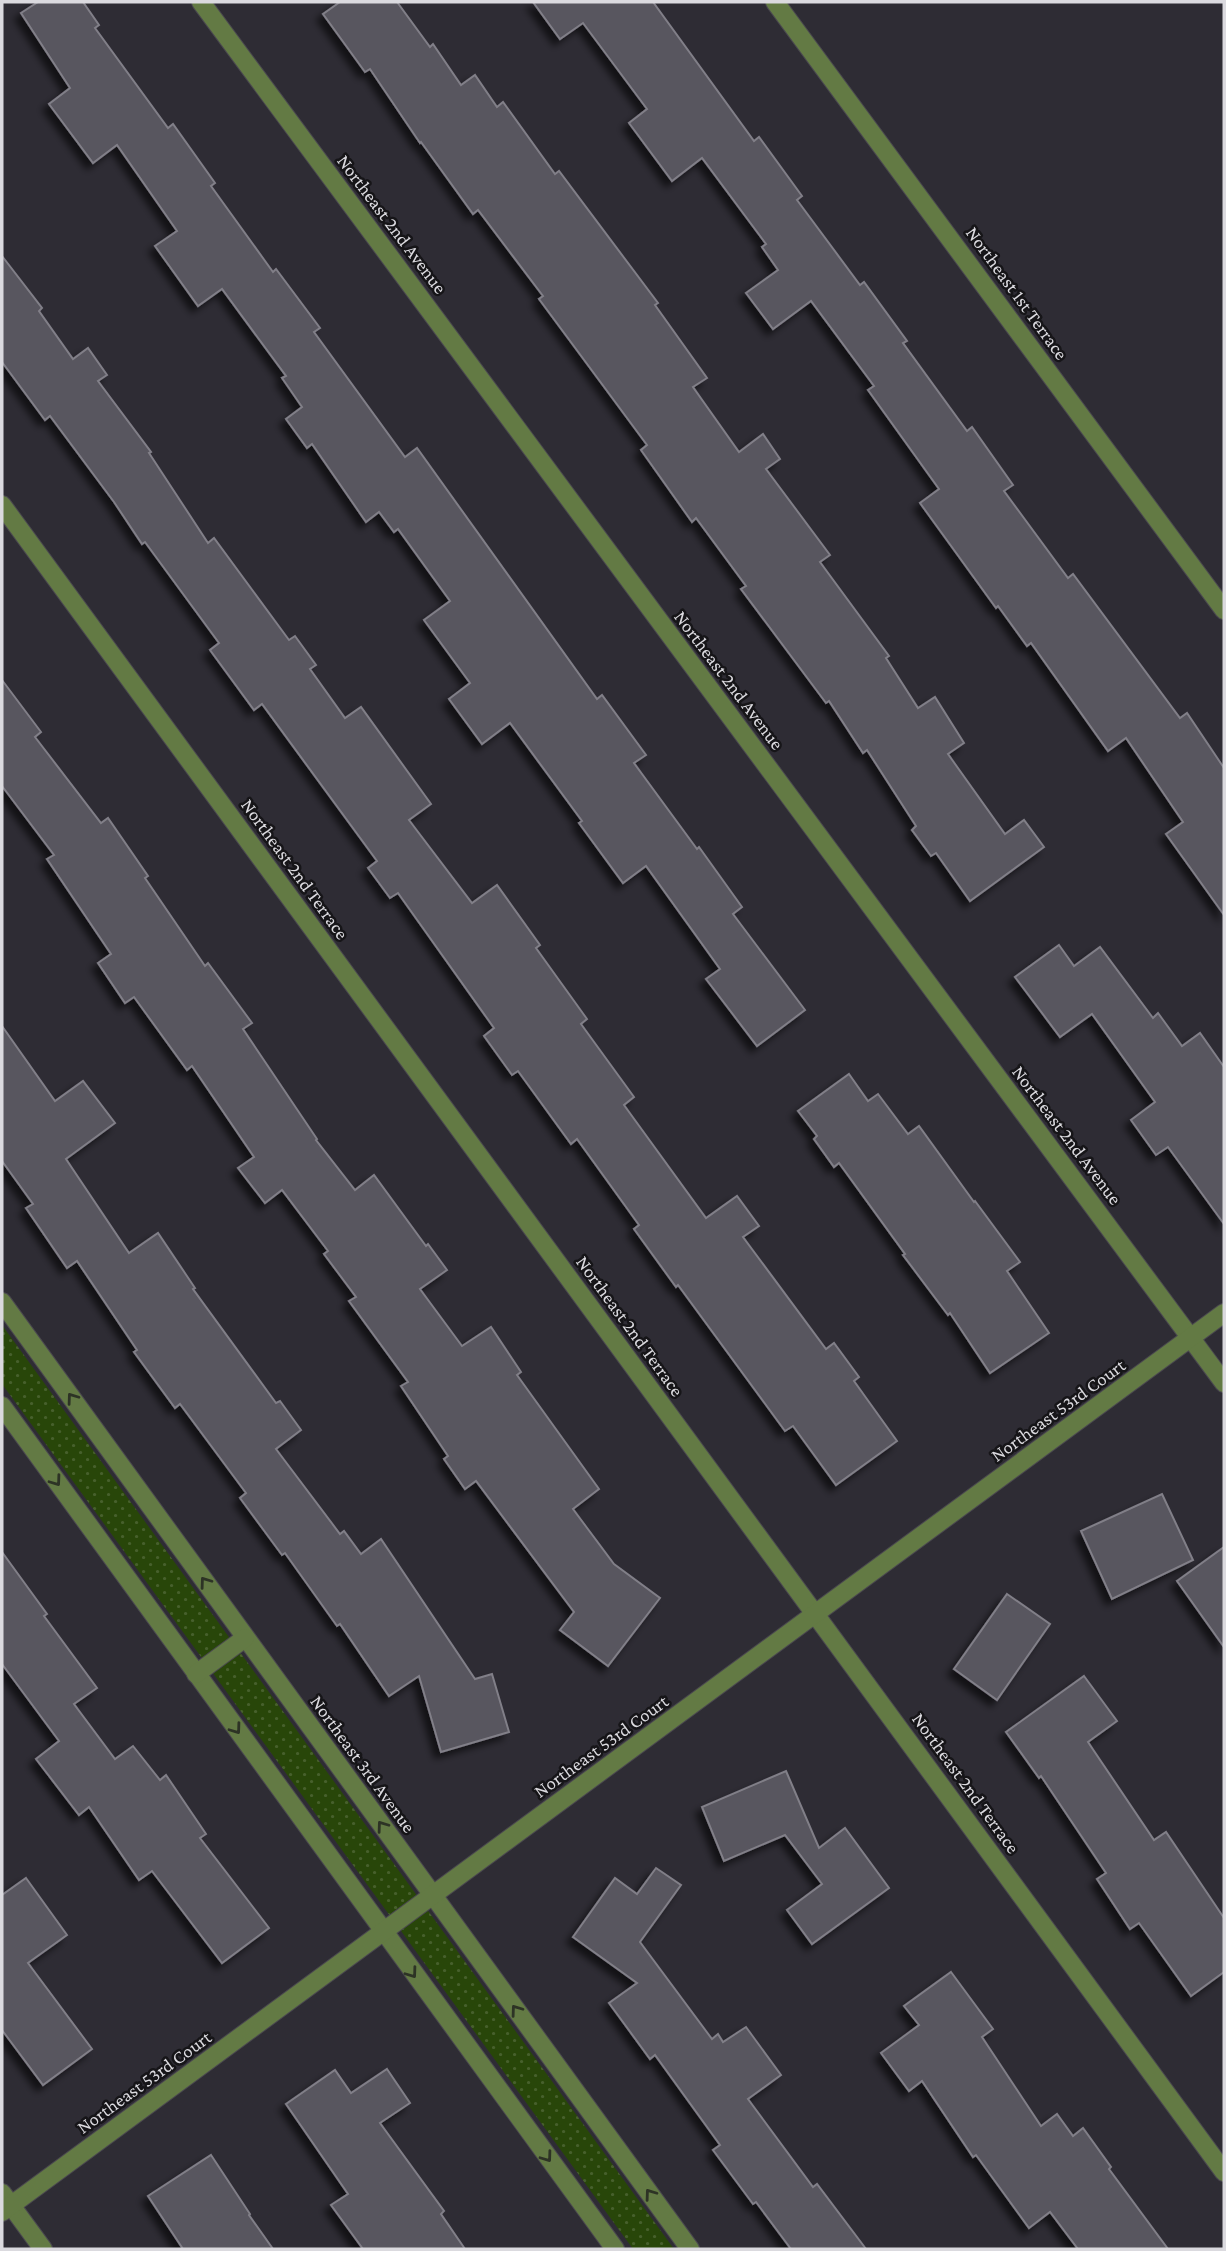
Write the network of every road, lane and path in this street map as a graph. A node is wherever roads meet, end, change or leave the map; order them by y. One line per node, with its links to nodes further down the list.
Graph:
1 (201, 2): 7 (street, Northeast 2nd Avenue)
2 (775, 2): 4 (street, Northeast 1st Terrace)
3 (2, 505): 10 (street, Northeast 2nd Terrace)
4 (1224, 610)
5 (2, 1302): 11 (street, Northeast 3rd Avenue, one-way to 5)
6 (1224, 1313): 7 (street, Northeast 53rd Court)
7 (1191, 1337): 8 (street, Northeast 2nd Avenue); 10 (street, Northeast 53rd Court)
8 (1224, 1383)
9 (2, 1406): 12 (street, one-way to 12)
10 (816, 1614): 13 (street, Northeast 53rd Court); 15 (street, Northeast 2nd Terrace)
11 (245, 1638): 12 (street); 13 (street, Northeast 3rd Avenue, one-way to 11)
12 (196, 1674): 14 (street, one-way to 14)
13 (433, 1895): 14 (street, Northeast 53rd Court); 19 (street, Northeast 3rd Avenue, one-way to 13)
14 (383, 1932): 16 (street, Northeast 53rd Court); 18 (street, one-way to 18)
15 (1224, 2172)
16 (5, 2203): 17 (street)
17 (43, 2249)
18 (615, 2249)
19 (690, 2249)

